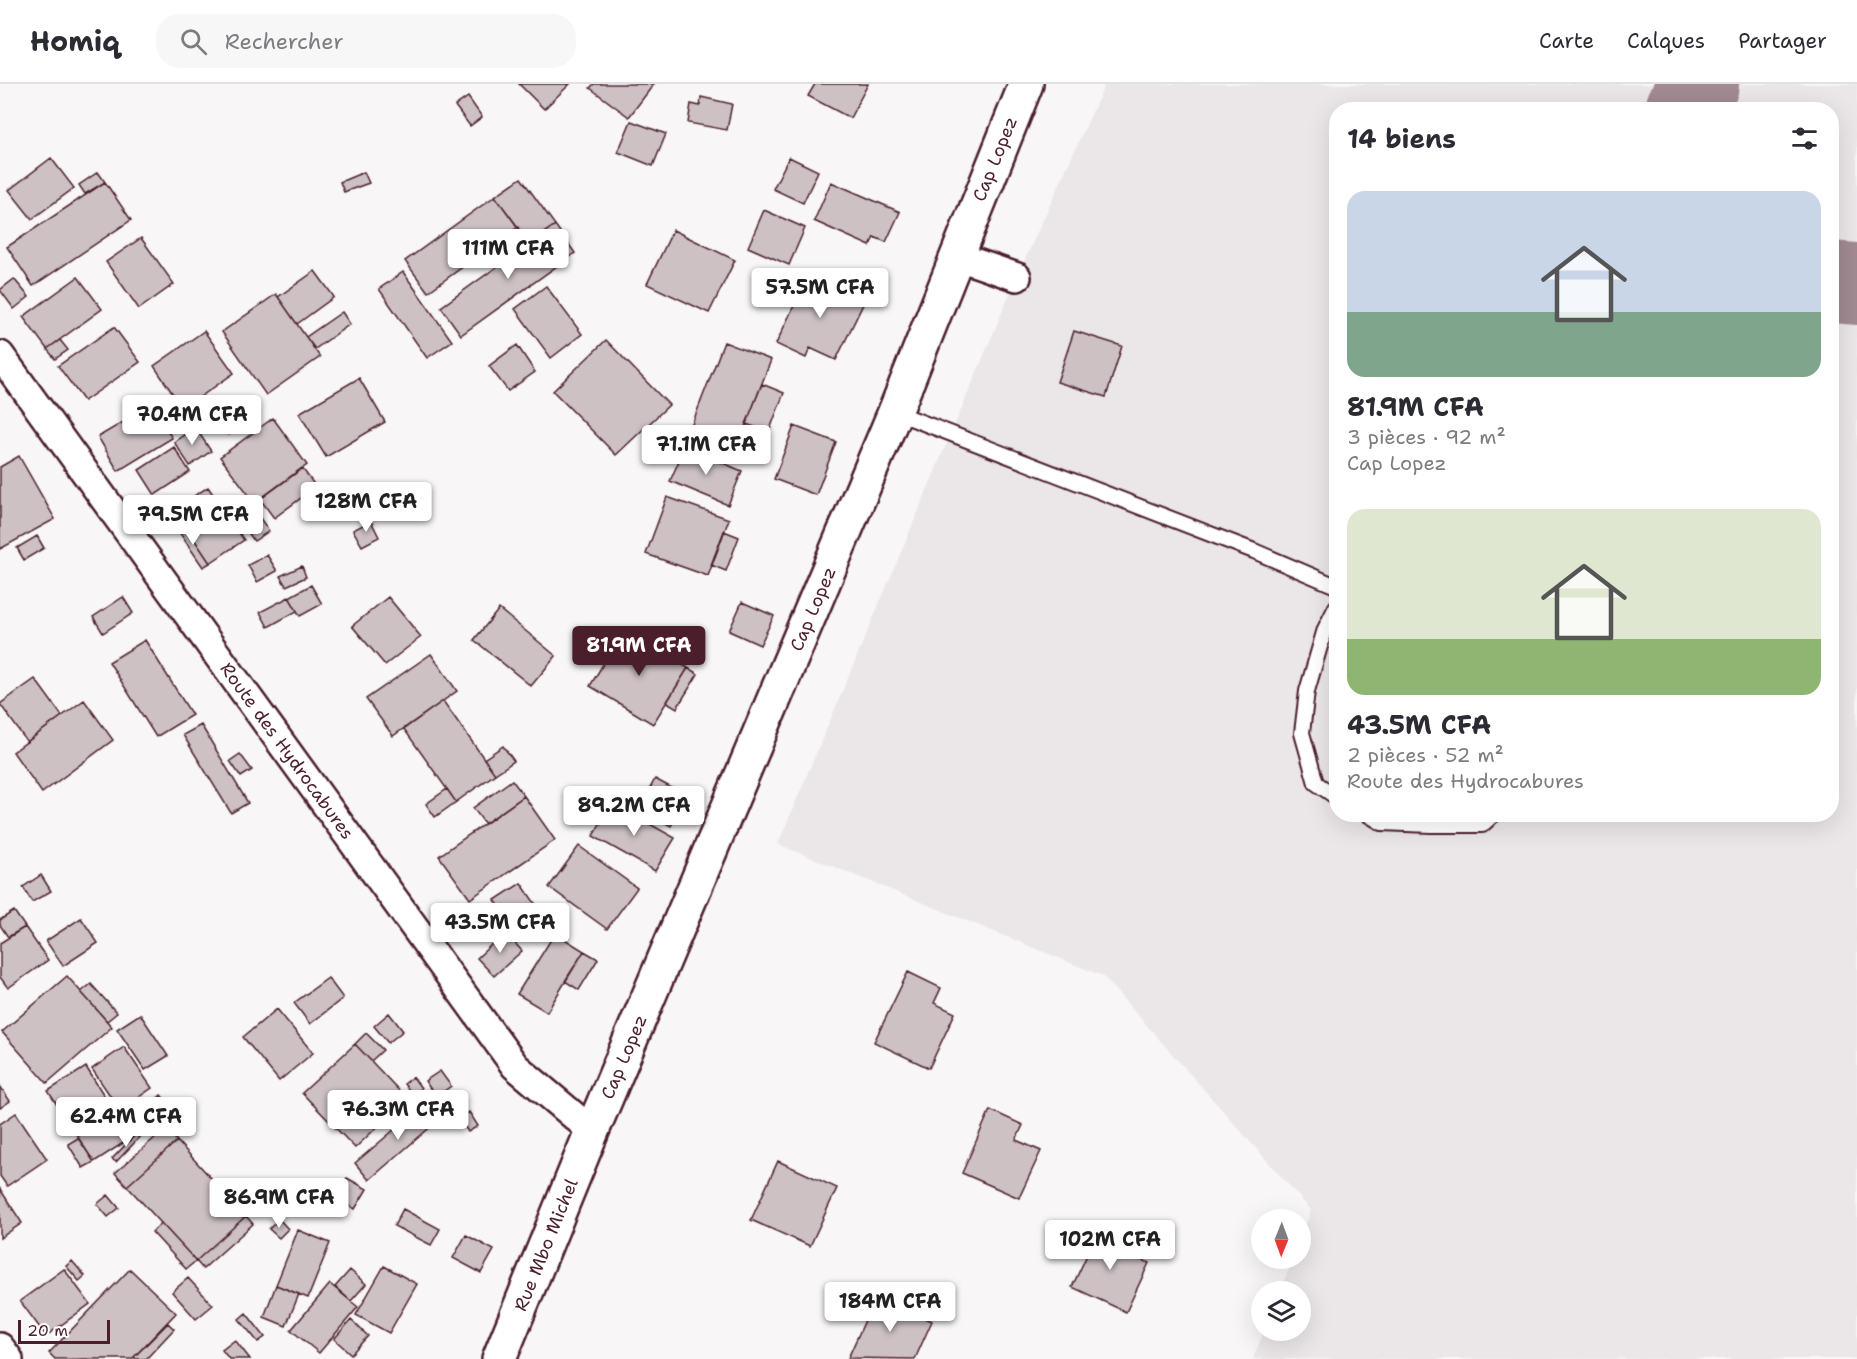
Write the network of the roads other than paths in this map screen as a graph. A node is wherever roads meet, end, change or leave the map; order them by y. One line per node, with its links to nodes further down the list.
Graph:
1 (1026, 84): 2 (street, Cap Lopez)
2 (956, 256): 3 (street); 5 (street, Cap Lopez)
3 (1017, 277)
4 (0, 355): 11 (street, Route des Hydrocabures)
5 (895, 412): 6 (lane); 11 (street, Cap Lopez)
6 (1329, 583)
7 (1329, 620): 8 (lane)
8 (1329, 792)
9 (1380, 822): 10 (lane)
10 (1485, 822)
11 (592, 1131): 14 (street, Rue Mbo Michel)
12 (0, 1347): 13 (street)
13 (9, 1359)
14 (499, 1359)

